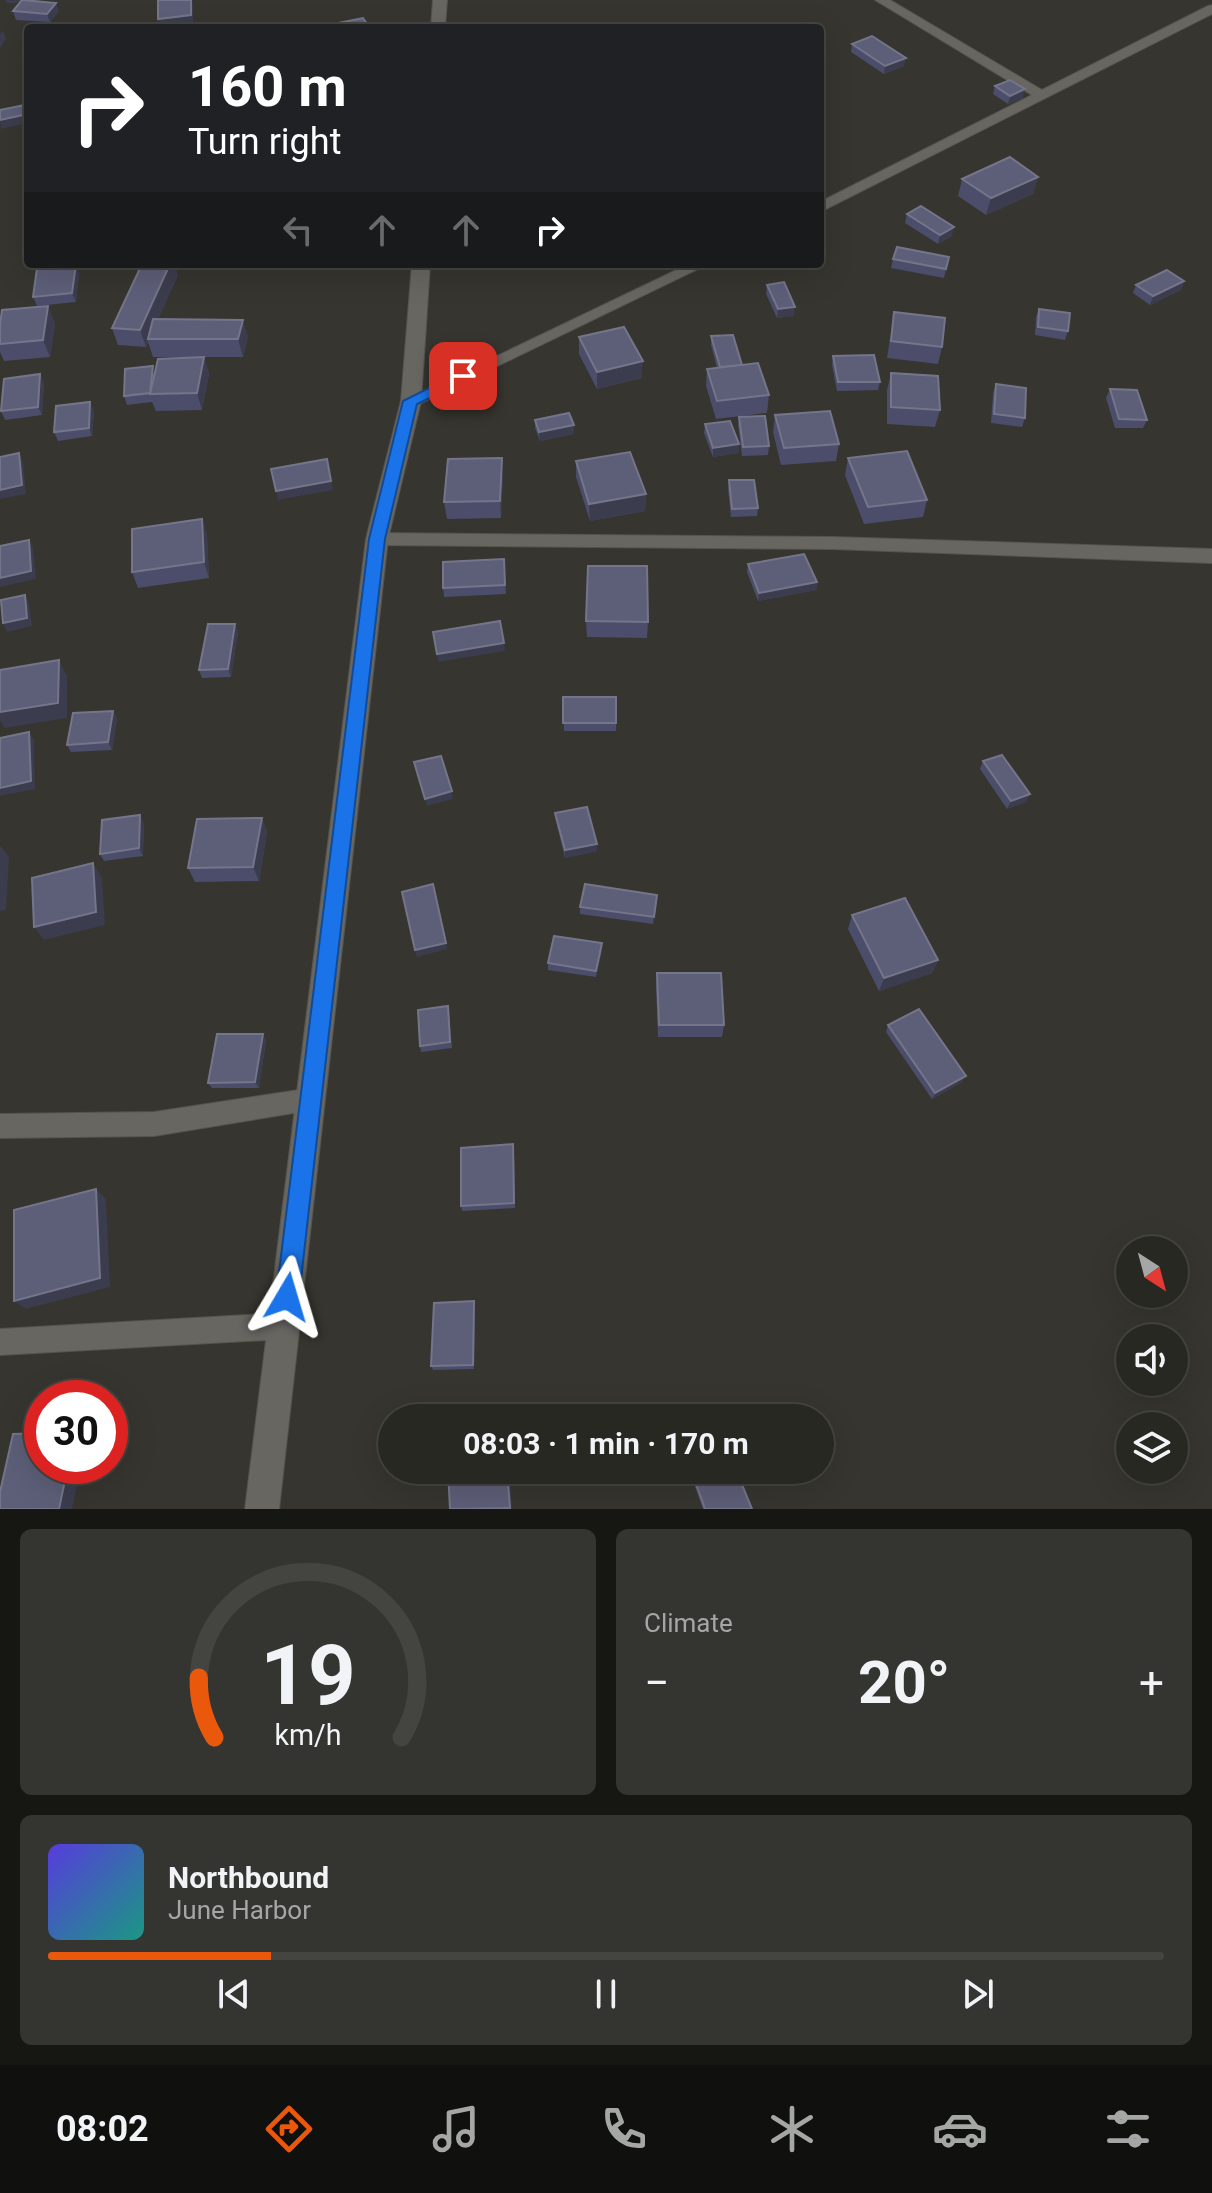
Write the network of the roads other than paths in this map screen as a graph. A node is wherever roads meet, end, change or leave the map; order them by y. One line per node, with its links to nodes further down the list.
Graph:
1 (440, 0): 4 (street)
2 (881, 0): 5 (lane)
3 (1212, 9): 5 (lane)
4 (438, 24)
5 (1043, 96): 6 (lane)
6 (824, 206)
7 (421, 268): 9 (street)
8 (693, 268): 9 (lane)
9 (411, 401): 10 (street)
10 (377, 539): 11 (lane); 12 (street)
11 (1212, 556)
12 (312, 1099): 13 (lane); 14 (street)
13 (0, 1126)
14 (284, 1326): 15 (lane); 16 (street)
15 (0, 1342)
16 (262, 1509)

